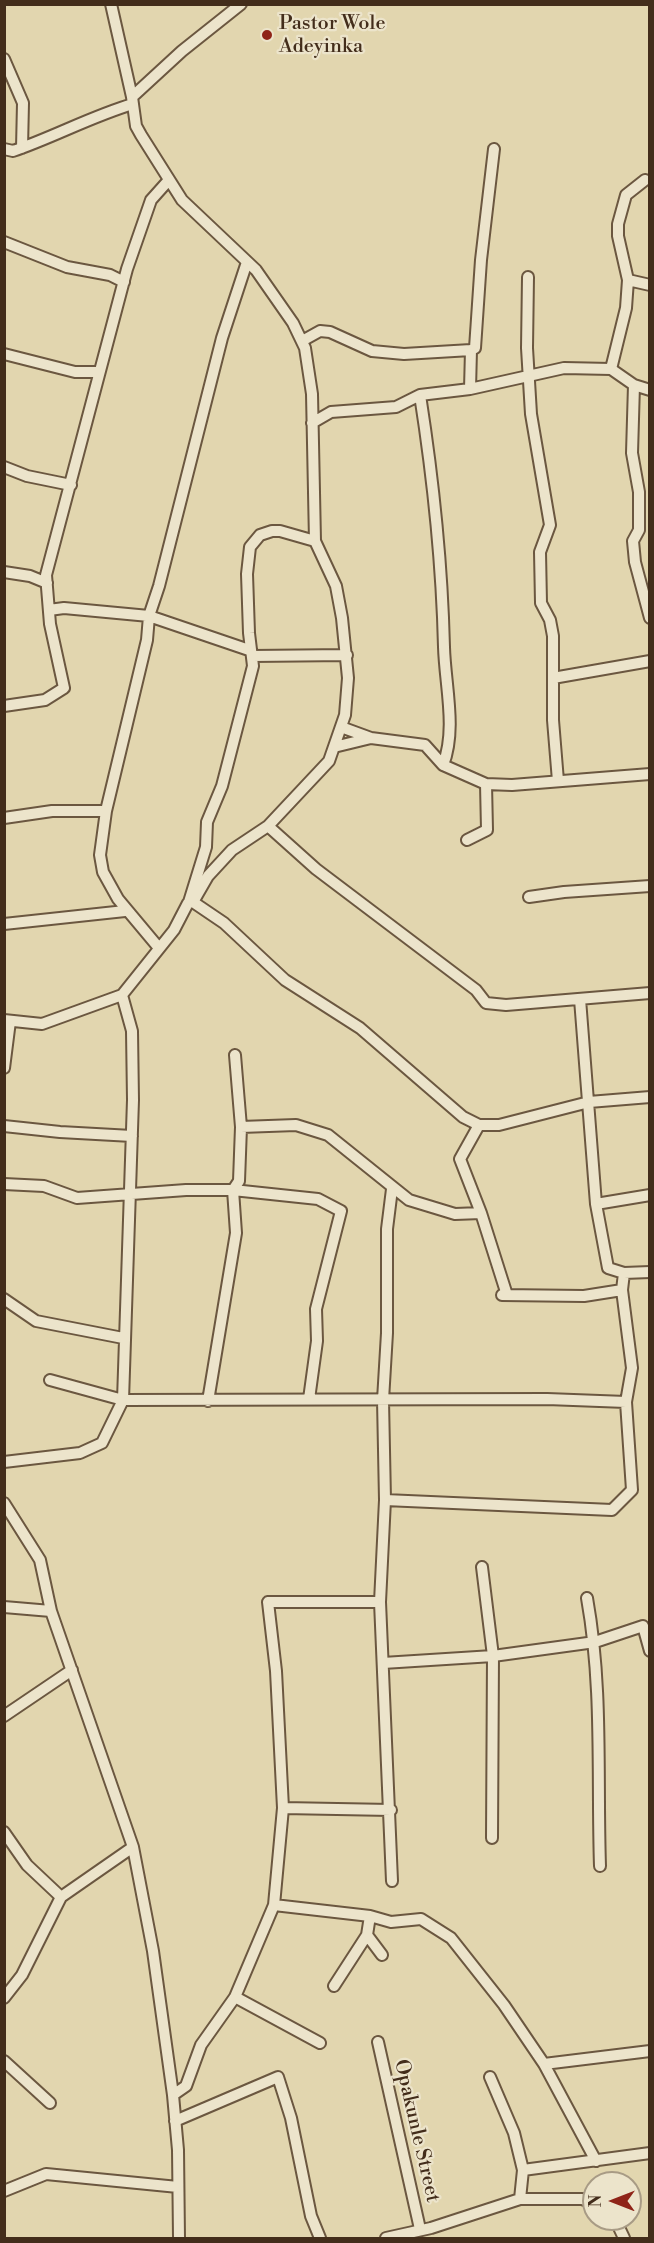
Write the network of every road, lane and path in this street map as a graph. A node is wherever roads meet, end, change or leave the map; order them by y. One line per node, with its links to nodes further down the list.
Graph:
1 (111, 4): 4 (street)
2 (241, 4): 4 (street)
3 (4, 58): 5 (street)
4 (133, 100): 5 (street); 9 (street)
5 (22, 148): 6 (street)
6 (4, 149)
7 (494, 149): 17 (street)
8 (645, 180): 13 (street)
9 (168, 181): 11 (street); 14 (street)
10 (4, 242): 14 (street)
11 (247, 262): 16 (street); 35 (street)
12 (528, 277): 21 (street)
13 (628, 280): 15 (street); 19 (street)
14 (124, 282): 20 (street)
15 (650, 285)
16 (302, 341): 17 (street); 26 (street)
17 (471, 350): 23 (street)
18 (4, 354): 20 (street)
19 (611, 369): 21 (street); 22 (street)
20 (99, 372): 30 (street)
21 (528, 376): 23 (street); 40 (street)
22 (634, 384): 24 (street); 36 (street)
23 (470, 389): 25 (street)
24 (650, 390)
25 (420, 395): 27 (street); 45 (street)
26 (312, 404): 27 (street); 28 (street)
27 (331, 412): 28 (street)
28 (312, 423): 31 (street)
29 (4, 467): 30 (street)
30 (71, 485): 33 (street)
31 (315, 541): 37 (street); 38 (street)
32 (4, 572): 33 (street)
33 (47, 583): 34 (street)
34 (49, 610): 35 (street); 41 (street)
35 (149, 616): 37 (street); 49 (street)
36 (650, 618)
37 (251, 653): 38 (street); 55 (street)
38 (346, 655): 42 (street)
39 (650, 661): 40 (street)
40 (553, 678): 47 (street)
41 (4, 706)
42 (341, 727): 43 (street); 44 (street)
43 (371, 738): 44 (street); 45 (street)
44 (334, 747): 51 (street)
45 (443, 765): 48 (street)
46 (650, 774): 47 (street)
47 (558, 781): 48 (street)
48 (486, 784): 52 (street)
49 (106, 811): 50 (street); 56 (street)
50 (4, 818)
51 (268, 826): 55 (street); 61 (street)
52 (467, 840)
53 (650, 886): 54 (street)
54 (529, 897)
55 (191, 902): 58 (street); 67 (street)
56 (125, 911): 57 (street); 58 (street)
57 (4, 924)
58 (159, 948): 60 (street)
59 (650, 993): 61 (street)
60 (122, 995): 62 (street); 70 (street)
61 (580, 999): 66 (street)
62 (7, 1020): 64 (street)
63 (235, 1055): 69 (street)
64 (4, 1068)
65 (650, 1097): 66 (street)
66 (589, 1102): 67 (street); 76 (street)
67 (479, 1125): 77 (street)
68 (4, 1126): 70 (street)
69 (241, 1127): 72 (street); 73 (street)
70 (132, 1136): 74 (street)
71 (4, 1184): 74 (street)
72 (392, 1189): 77 (street); 86 (street)
73 (233, 1190): 74 (street); 84 (street); 87 (street)
74 (132, 1194): 82 (street)
75 (650, 1195): 76 (street)
76 (596, 1204): 79 (street)
77 (481, 1214): 80 (street)
78 (650, 1272): 79 (street)
79 (624, 1273): 80 (street)
80 (622, 1290): 88 (street)
81 (4, 1299): 82 (street)
82 (123, 1338): 85 (street)
83 (50, 1380): 85 (street)
84 (309, 1399): 86 (street); 87 (street)
85 (123, 1400): 87 (street); 89 (street)
86 (383, 1400): 88 (street); 90 (street)
87 (208, 1401)
88 (626, 1402): 90 (street)
89 (4, 1462)
90 (385, 1500): 94 (street)
91 (4, 1503): 96 (street)
92 (482, 1567): 99 (street)
93 (587, 1598): 97 (street)
94 (380, 1602): 100 (street); 103 (street)
95 (4, 1606): 96 (street)
96 (51, 1611): 101 (street)
97 (595, 1642): 98 (street); 99 (street); 108 (street)
98 (650, 1651)
99 (493, 1656): 100 (street); 106 (street)
100 (383, 1663): 104 (street)
101 (72, 1670): 102 (street); 107 (street)
102 (4, 1716)
103 (283, 1808): 104 (street); 111 (street)
104 (391, 1810): 109 (street)
105 (4, 1832): 110 (street)
106 (492, 1838)
107 (133, 1847): 110 (street); 126 (street)
108 (600, 1866)
109 (392, 1881)
110 (62, 1897): 116 (street)
111 (274, 1905): 112 (street); 118 (street)
112 (369, 1916): 113 (street); 124 (street)
113 (367, 1935): 114 (street); 117 (street)
114 (382, 1955)
115 (4, 1979): 116 (street)
116 (14, 1986): 119 (street)
117 (334, 1986)
118 (235, 1997): 121 (street); 126 (street)
119 (4, 1998)
120 (378, 2042): 136 (street, Opakunle Street)
121 (320, 2043)
122 (650, 2051): 124 (street)
123 (4, 2061): 127 (street)
124 (544, 2064): 130 (street)
125 (490, 2077): 131 (street)
126 (172, 2095): 128 (street)
127 (50, 2103)
128 (175, 2121): 132 (street); 138 (street)
129 (650, 2153): 130 (street)
130 (596, 2161): 131 (street)
131 (524, 2170): 134 (street)
132 (178, 2187): 133 (street); 137 (street)
133 (4, 2191)
134 (520, 2199): 135 (street); 136 (street)
135 (582, 2199)
136 (425, 2228): 139 (street); 140 (street, Opakunle Street)
137 (179, 2238)
138 (320, 2238)
139 (386, 2238)
140 (435, 2238)

